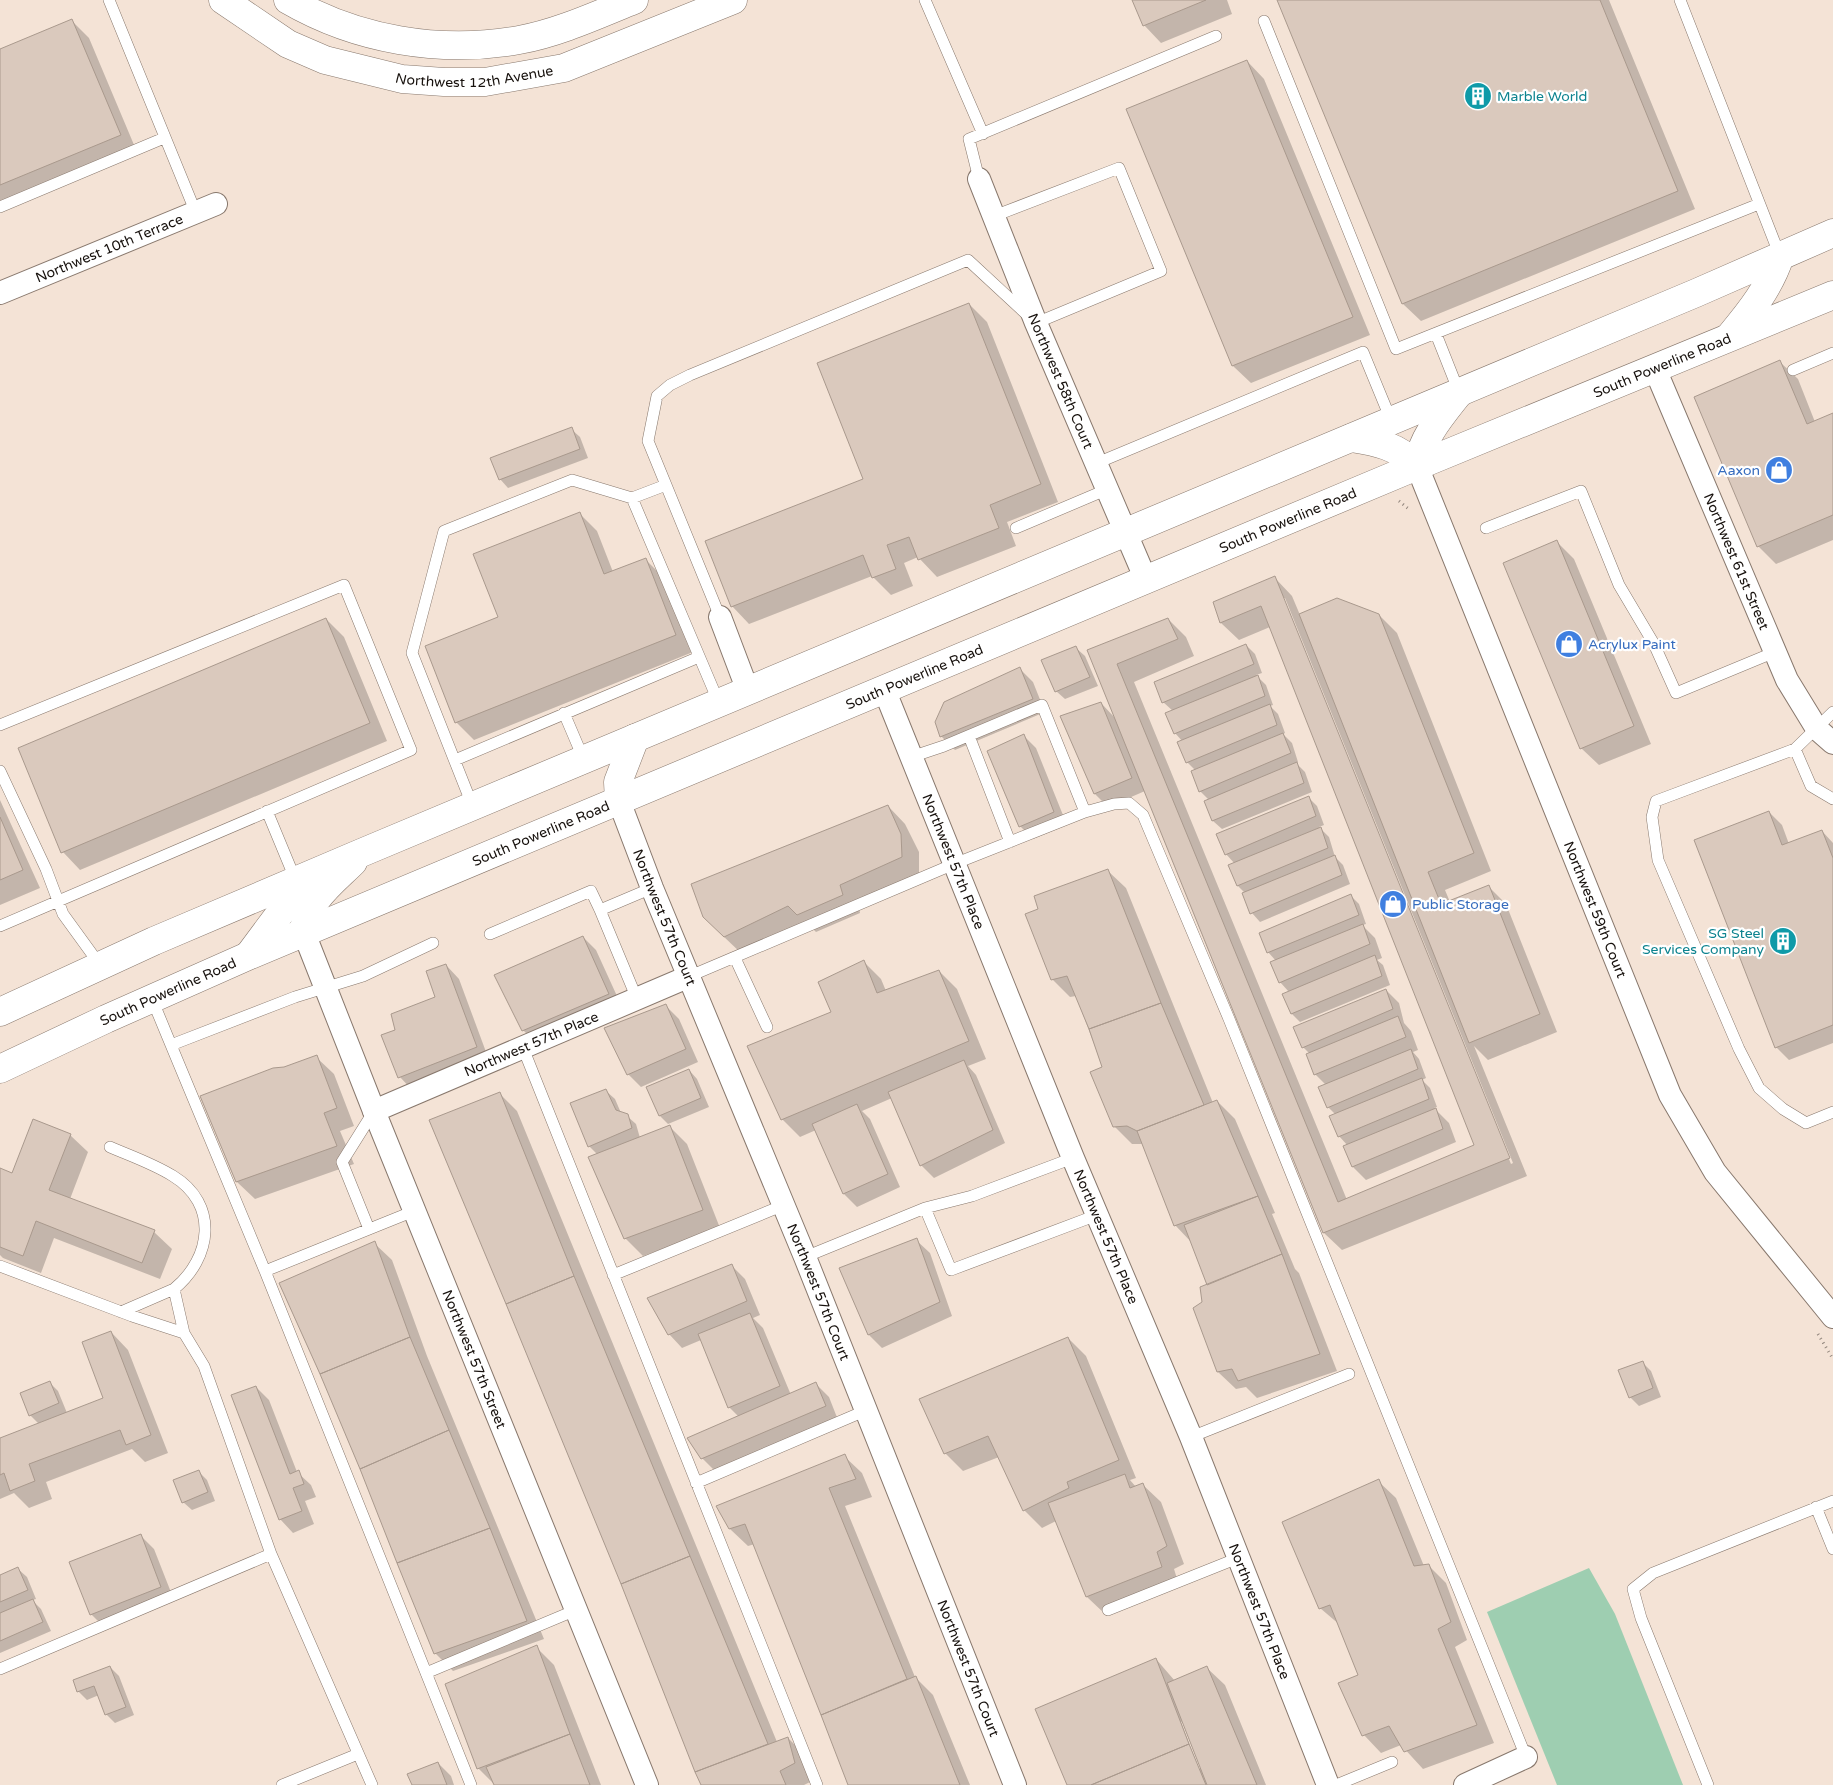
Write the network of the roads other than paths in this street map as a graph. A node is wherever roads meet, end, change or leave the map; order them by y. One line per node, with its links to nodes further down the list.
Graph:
1 (109, 0): 11 (lane)
2 (223, 0): 7 (main road, Northwest 12th Avenue)
3 (288, 0): 4 (main road, Northwest 12th Avenue)
4 (634, 0)
5 (925, 0): 10 (lane)
6 (1680, 0): 14 (lane)
7 (724, 2)
8 (1264, 22): 23 (lane)
9 (1216, 36): 10 (lane)
10 (982, 134): 12 (lane)
11 (164, 138): 15 (lane); 16 (lane)
12 (979, 180): 17 (street, Northwest 58th Court)
13 (216, 204): 16 (street, Northwest 10th Terrace)
14 (1759, 204): 19 (lane); 23 (lane)
15 (0, 207)
16 (196, 213): 20 (street, Northwest 10th Terrace)
17 (994, 216): 22 (street, Northwest 58th Court); 22 (lane)
18 (1833, 233): 19 (main road)
19 (1780, 256): 24 (main road); 28 (main road)
20 (0, 293)
21 (1831, 300): 24 (main road, South Powerline Road)
22 (1036, 323): 31 (street, Northwest 58th Court); 33 (lane)
23 (1436, 334): 28 (lane)
24 (1728, 339): 26 (main road, South Powerline Road)
25 (1833, 353): 27 (lane)
26 (1655, 369): 32 (main road, South Powerline Road); 41 (street, Northwest 61st Street)
27 (1793, 370)
28 (1450, 396): 29 (main road); 32 (main road)
29 (1391, 420): 30 (main road); 31 (lane)
30 (1351, 438): 32 (main road); 38 (main road)
31 (1097, 463): 34 (street, Northwest 58th Court)
32 (1417, 466): 39 (main road, South Powerline Road); 100 (street, Northwest 59th Court)
33 (666, 485): 35 (lane); 40 (lane)
34 (1108, 489): 36 (lane); 38 (street, Northwest 58th Court)
35 (632, 498): 42 (lane); 54 (lane)
36 (1016, 528)
37 (1486, 528): 41 (lane)
38 (1126, 531): 39 (street, Northwest 58th Court); 44 (main road)
39 (1146, 580): 43 (main road, South Powerline Road)
40 (720, 617): 44 (street)
41 (1775, 652): 50 (street, Northwest 61st Street)
42 (699, 656): 45 (lane); 47 (lane)
43 (884, 689): 53 (street, Northwest 57th Place); 58 (main road, South Powerline Road)
44 (748, 691): 45 (main road)
45 (718, 703): 51 (main road)
46 (1833, 712): 50 (lane)
47 (564, 713): 54 (lane); 55 (lane)
48 (0, 725): 60 (lane)
49 (970, 736): 53 (lane); 61 (lane); 62 (lane)
50 (1825, 736): 52 (lane)
51 (635, 738): 55 (main road); 58 (main road)
52 (1795, 749): 57 (lane); 86 (lane)
53 (912, 757): 64 (street, Northwest 57th Place)
54 (455, 760): 59 (lane)
55 (584, 760): 59 (main road)
56 (0, 772): 67 (lane)
57 (1833, 799)
58 (619, 801): 66 (street, Northwest 57th Court); 70 (main road, South Powerline Road)
59 (473, 806): 63 (main road)
60 (267, 811): 65 (lane); 67 (lane)
61 (1084, 812): 62 (lane); 116 (lane)
62 (1010, 842): 64 (lane)
63 (361, 853): 65 (main road); 70 (main road)
64 (954, 864): 74 (lane); 88 (street, Northwest 57th Place)
65 (296, 881): 73 (main road); 75 (main road)
66 (652, 888): 68 (lane); 76 (street, Northwest 57th Court)
67 (58, 900): 69 (lane); 75 (lane)
68 (600, 910): 71 (lane); 79 (lane)
69 (0, 926)
70 (304, 933): 73 (main road, South Powerline Road); 77 (street, Northwest 57th Street)
71 (490, 934)
72 (432, 943): 77 (lane)
73 (248, 956): 78 (main road, South Powerline Road)
74 (735, 958): 76 (lane); 81 (lane)
75 (100, 965): 80 (main road)
76 (690, 976): 79 (street, Northwest 57th Place); 89 (street, Northwest 57th Court)
77 (325, 987): 82 (lane); 85 (street, Northwest 57th Street)
78 (152, 999): 82 (lane); 84 (main road, South Powerline Road)
79 (637, 1000): 83 (street, Northwest 57th Place)
80 (0, 1012)
81 (767, 1027)
82 (171, 1045): 96 (lane)
83 (523, 1048): 85 (street, Northwest 57th Place); 97 (lane)
84 (0, 1069)
85 (374, 1111): 91 (street, Northwest 57th Street); 93 (lane)
86 (1833, 1112)
87 (110, 1147): 98 (lane)
88 (1073, 1158): 90 (lane); 92 (street, Northwest 57th Place)
89 (784, 1205): 94 (street, Northwest 57th Court); 97 (lane)
90 (925, 1208): 92 (lane); 94 (lane)
91 (414, 1211): 93 (lane); 111 (street, Northwest 57th Street)
92 (1097, 1215): 104 (street, Northwest 57th Place)
93 (369, 1229): 96 (lane)
94 (806, 1257): 103 (street, Northwest 57th Court)
95 (0, 1266): 99 (lane)
96 (265, 1271): 114 (lane)
97 (613, 1275): 105 (lane)
98 (174, 1289): 99 (lane); 101 (lane)
99 (121, 1312): 101 (lane)
100 (1833, 1317)
101 (184, 1333): 109 (lane)
102 (1349, 1374): 104 (lane)
103 (867, 1410): 105 (lane); 123 (street, Northwest 57th Court)
104 (1191, 1437): 110 (street, Northwest 57th Place)
105 (696, 1483): 122 (lane)
106 (1833, 1501): 107 (lane)
107 (1816, 1507): 108 (lane); 127 (lane)
108 (1833, 1549)
109 (271, 1554): 113 (lane); 115 (lane)
110 (1238, 1558): 112 (lane); 124 (street, Northwest 57th Place)
111 (576, 1610): 114 (lane); 121 (street, Northwest 57th Street)
112 (1108, 1610)
113 (0, 1669)
114 (426, 1673): 120 (lane)
115 (358, 1754): 118 (lane); 119 (lane)
116 (1526, 1757): 126 (street)
117 (1392, 1762): 125 (lane)
118 (282, 1785)
119 (372, 1785)
120 (471, 1785)
121 (647, 1785)
122 (817, 1785)
123 (1015, 1785)
124 (1328, 1785)
125 (1336, 1785)
126 (1465, 1785)
127 (1708, 1785)

